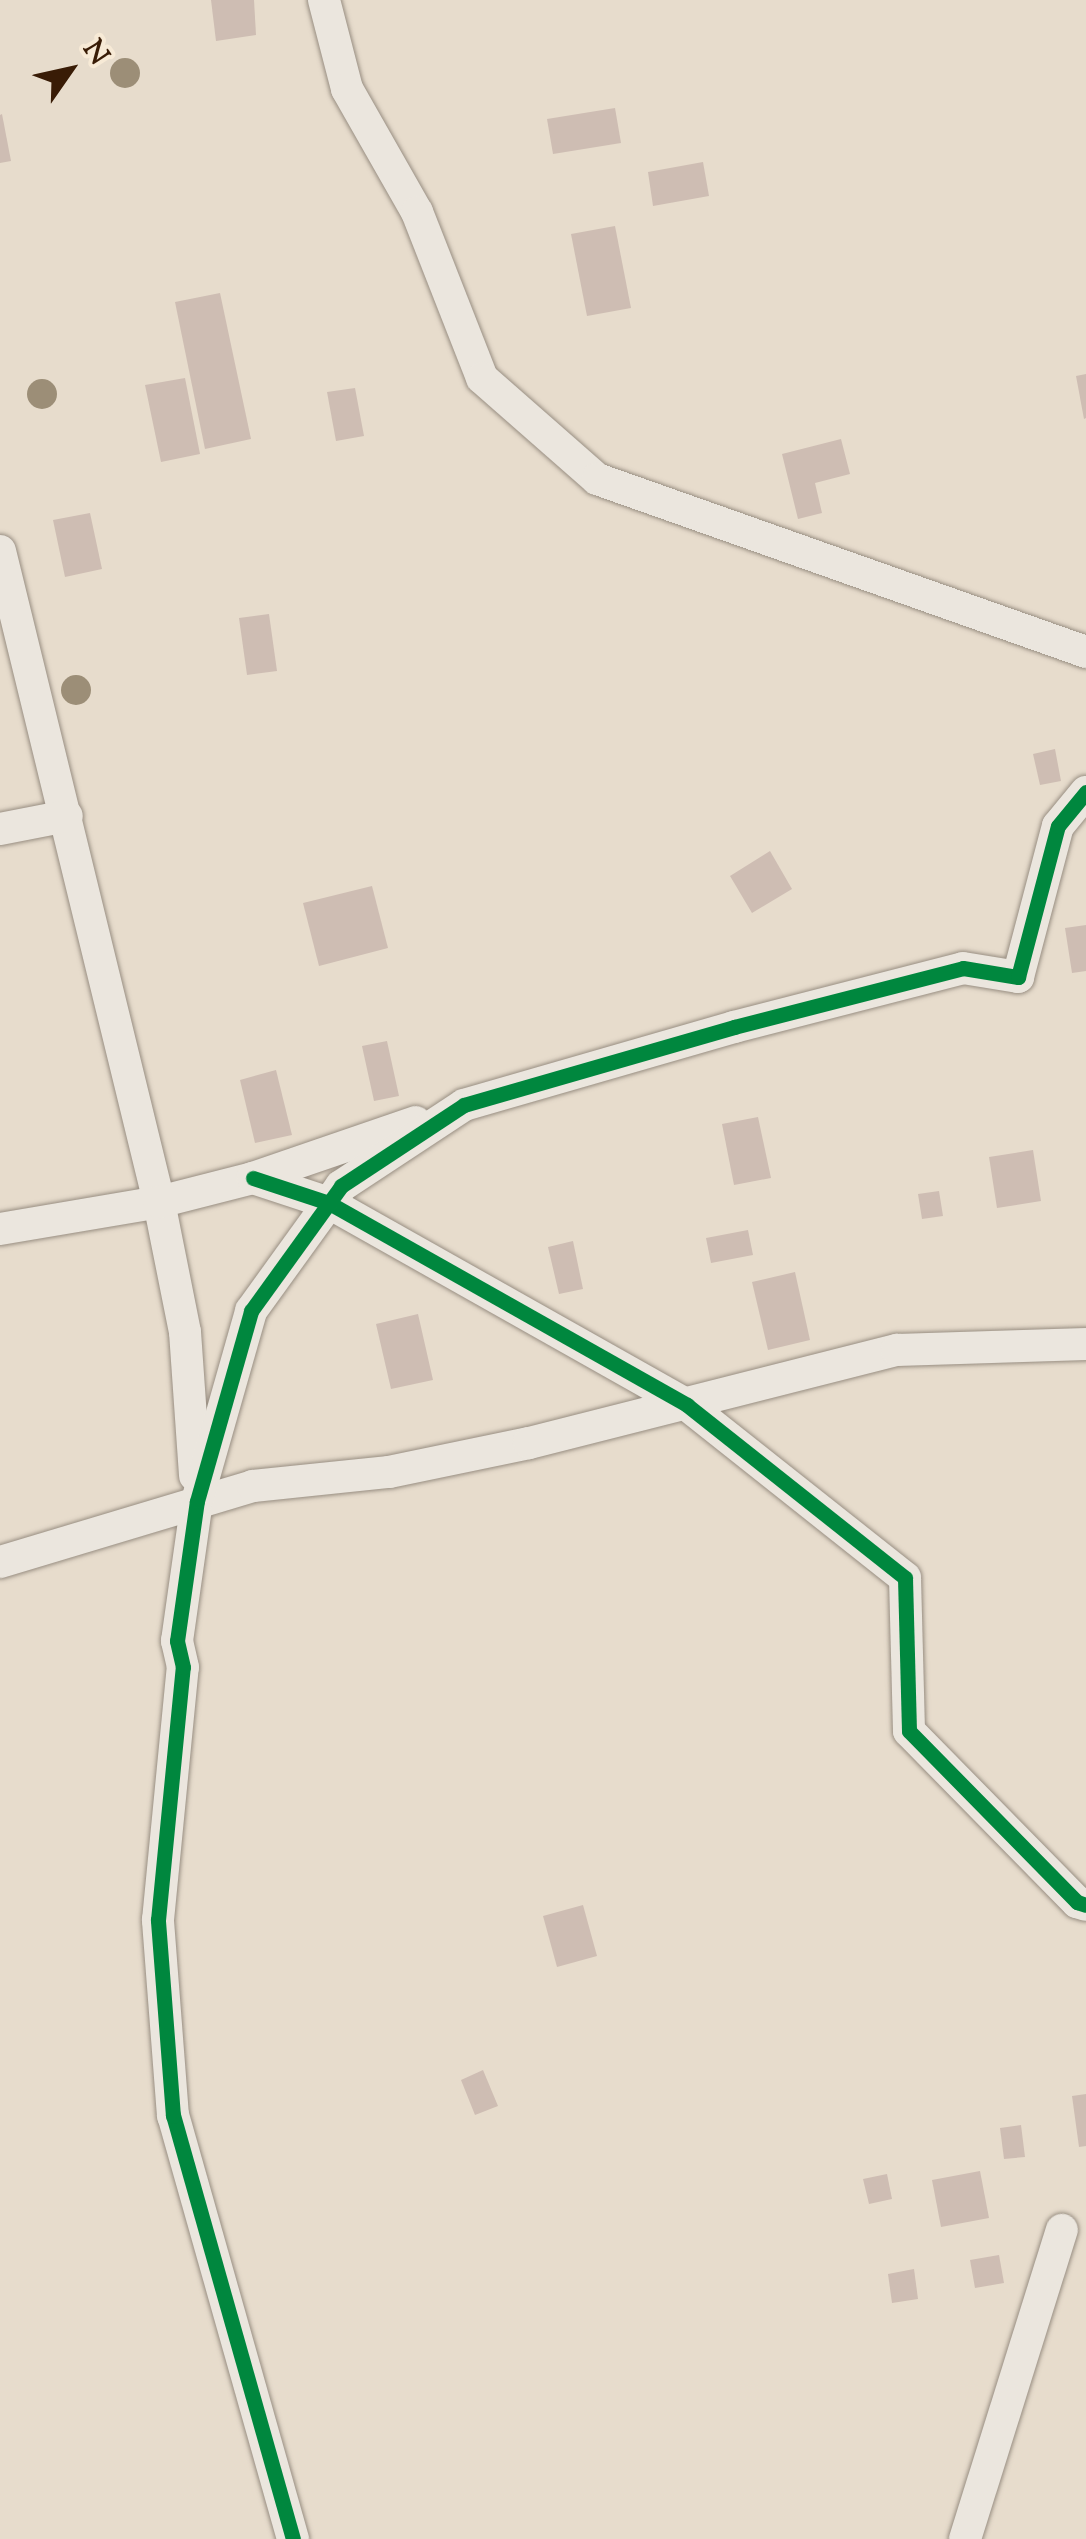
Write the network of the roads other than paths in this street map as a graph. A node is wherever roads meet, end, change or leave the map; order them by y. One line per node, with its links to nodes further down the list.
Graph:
1 (324, 0): 3 (street)
2 (0, 551): 5 (street)
3 (1086, 652)
4 (1086, 792): 7 (street)
5 (67, 816): 6 (street); 9 (street)
6 (0, 829)
7 (464, 1105): 8 (street); 10 (street)
8 (254, 1178): 9 (street); 10 (street)
9 (159, 1202): 11 (street); 14 (street)
10 (330, 1203): 13 (street); 14 (street)
11 (0, 1229)
12 (1086, 1344): 13 (street)
13 (687, 1405): 14 (street); 16 (street)
14 (197, 1501): 15 (street); 18 (street)
15 (0, 1562)
16 (1086, 1905)
17 (1062, 2230): 19 (street)
18 (293, 2539)
19 (965, 2539)

